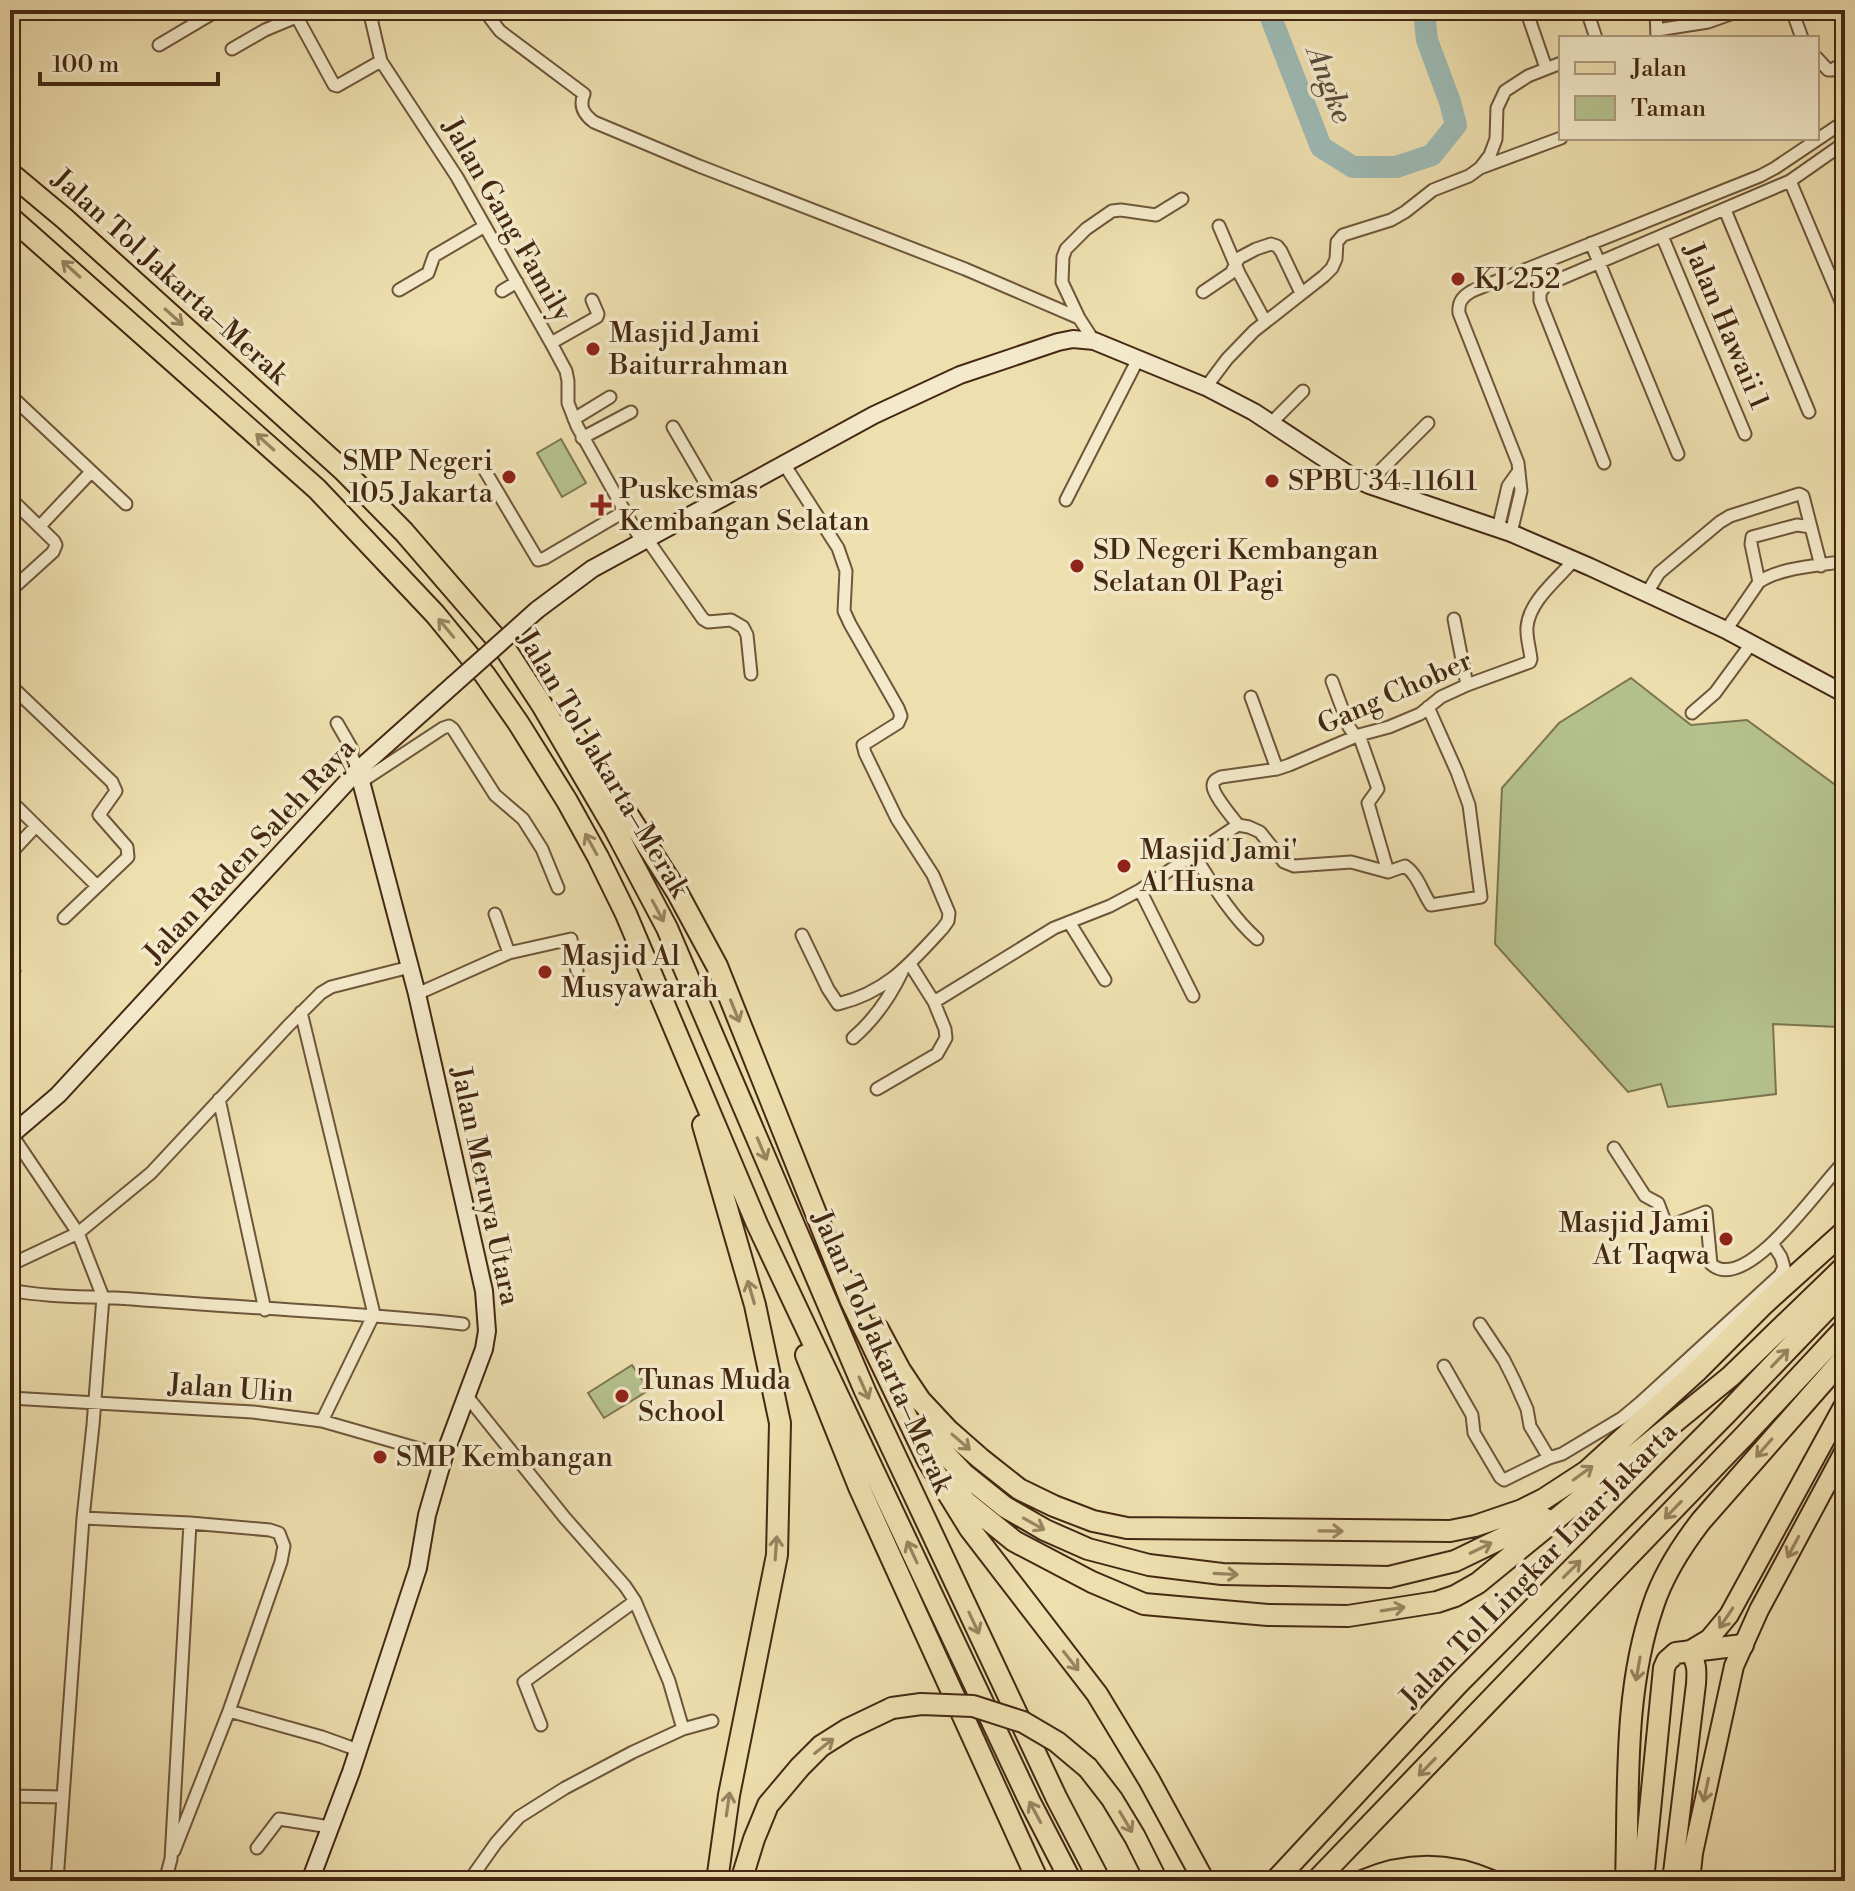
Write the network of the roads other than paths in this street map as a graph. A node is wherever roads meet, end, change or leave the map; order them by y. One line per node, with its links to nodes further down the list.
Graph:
1 (218, 10): 14 (street)
2 (313, 10): 10 (street)
3 (369, 10): 16 (street, Jalan Gang Family)
4 (488, 10): 44 (street)
5 (1526, 10): 20 (street)
6 (1656, 10): 11 (street)
7 (1742, 10): 11 (street)
8 (1788, 10): 13 (street)
9 (1587, 11): 12 (street)
10 (295, 14): 15 (street); 16 (street)
11 (1657, 34)
12 (1595, 36)
13 (1798, 36)
14 (159, 45)
15 (232, 49)
16 (381, 61): 32 (street, Jalan Gang Family)
17 (1819, 61): 18 (street)
18 (1845, 62)
19 (1559, 64): 20 (street)
20 (1546, 68): 26 (street)
21 (1845, 121): 22 (street)
22 (1819, 138)
23 (1559, 139): 26 (street)
24 (1817, 140): 35 (street)
25 (1845, 144): 28 (street)
26 (1480, 168): 41 (street)
27 (10, 173): 85 (highway, Jalan Tol Jakarta–Merak, one-way to 85)
28 (1790, 181): 30 (street); 43 (street)
29 (1182, 199): 44 (street)
30 (1725, 210): 34 (street); 54 (street)
31 (10, 217): 122 (highway, Jalan Tol Jakarta–Merak, one-way to 31)
32 (485, 226): 37 (street, Jalan Gang Family); 38 (street)
33 (1219, 226): 36 (street)
34 (1662, 236): 35 (street); 59 (street, Jalan Hawaii 1)
35 (1594, 253): 61 (street); 62 (street); 74 (street)
36 (1235, 263): 40 (street); 41 (street); 45 (street)
37 (517, 282): 39 (street); 47 (street, Jalan Gang Family)
38 (399, 290)
39 (502, 291)
40 (1203, 292)
41 (1301, 293): 45 (street)
42 (592, 300): 47 (street)
43 (1845, 311)
44 (1079, 318): 46 (street)
45 (1265, 321): 49 (street)
46 (1094, 341): 48 (main road); 63 (main road, Jalan Raden Saleh Raya)
47 (551, 343): 55 (street, Jalan Gang Family)
48 (1138, 359): 49 (main road); 68 (street)
49 (1206, 387): 56 (main road)
50 (1303, 391): 56 (street)
51 (10, 395): 65 (street)
52 (610, 397): 55 (street)
53 (631, 412): 60 (street)
54 (1809, 412)
55 (574, 419): 60 (street, Jalan Gang Family)
56 (1272, 422): 66 (main road)
57 (1428, 423): 66 (street)
58 (673, 427): 69 (street)
59 (1745, 434)
60 (582, 438): 71 (street, Jalan Gang Family)
61 (1678, 454)
62 (1604, 463)
63 (784, 464): 69 (main road, Jalan Raden Saleh Raya); 114 (street)
64 (484, 469): 71 (street)
65 (91, 472): 70 (street); 72 (street)
66 (1369, 485): 74 (main road)
67 (10, 498): 72 (street)
68 (1066, 500)
69 (716, 501): 75 (main road, Jalan Raden Saleh Raya)
70 (126, 504)
71 (625, 511): 75 (street, Jalan Gang Family)
72 (40, 526): 80 (street)
73 (1811, 527): 78 (street); 79 (street); 81 (street)
74 (1504, 531): 76 (main road)
75 (645, 540): 86 (street, Jalan Gang Family); 97 (main road, Jalan Raden Saleh Raya, bridge)
76 (1574, 560): 81 (main road); 89 (street, Gang Chober)
77 (1845, 561): 78 (street)
78 (1821, 566): 79 (street)
79 (1759, 582): 83 (street)
80 (10, 591)
81 (1647, 593): 83 (main road)
82 (1454, 619): 89 (street)
83 (1726, 630): 84 (main road)
84 (1751, 644): 90 (main road); 93 (street)
85 (506, 650): 131 (highway, one-way to 131); 181 (highway, Jalan Tol Jakarta–Merak, one-way to 181)
86 (751, 674)
87 (1332, 681): 95 (street)
88 (10, 685): 104 (street)
89 (1467, 685): 92 (street, Gang Chober)
90 (1845, 694)
91 (1251, 697): 96 (street)
92 (1428, 707): 95 (street, Gang Chober); 103 (street)
93 (1692, 713)
94 (337, 723): 97 (street)
95 (1358, 736): 96 (street, Gang Chober); 103 (street)
96 (1277, 769): 99 (street, Gang Chober)
97 (359, 776): 105 (street); 113 (main road, Jalan Meruya Utara); 125 (main road, Jalan Raden Saleh Raya)
98 (10, 800): 100 (street)
99 (1238, 825): 102 (street); 103 (street)
100 (36, 826): 101 (street); 104 (street)
101 (10, 854)
102 (1194, 855): 106 (street); 111 (street)
103 (1388, 872)
104 (97, 886): 108 (street)
105 (558, 888)
106 (1140, 890): 109 (street); 118 (street)
107 (495, 914): 112 (street)
108 (64, 918)
109 (1069, 922): 116 (street); 119 (street)
110 (802, 935): 114 (street)
111 (1257, 939)
112 (509, 953): 115 (street); 117 (street)
113 (410, 967): 117 (main road, Jalan Meruya Utara); 120 (street)
114 (906, 968): 119 (street); 121 (street)
115 (577, 971)
116 (1105, 980)
117 (417, 994): 145 (main road, Jalan Meruya Utara)
118 (1193, 996)
119 (934, 1002): 123 (street)
120 (301, 1012): 124 (street); 139 (street)
121 (853, 1038)
122 (686, 1058): 128 (highway, Jalan Tol Jakarta–Merak); 177 (highway, one-way to 122)
123 (877, 1089)
124 (219, 1099): 130 (street); 138 (street)
125 (11, 1136): 130 (street)
126 (1614, 1148): 132 (street)
127 (1845, 1161): 132 (street)
128 (757, 1224): 179 (highway); 180 (highway, Jalan Tol Jakarta–Merak, one-way to 128)
129 (1845, 1231): 131 (highway, one-way to 129)
130 (78, 1233): 133 (street); 137 (street)
131 (826, 1239): 146 (highway)
132 (1772, 1243): 153 (street)
133 (10, 1265)
134 (1845, 1266): 155 (highway)
135 (10, 1290): 137 (street)
136 (1845, 1290): 184 (highway, Jalan Tol Lingkar Luar Jakarta, one-way to 136)
137 (103, 1297): 138 (street); 148 (street)
138 (265, 1310): 139 (street)
139 (374, 1314): 140 (street); 150 (street)
140 (463, 1324)
141 (1480, 1324): 153 (street)
142 (1845, 1328): 185 (highway, Jalan Tol Lingkar Luar Jakarta, one-way to 185)
143 (1845, 1357): 188 (highway, one-way to 188)
144 (1444, 1366): 153 (street)
145 (466, 1395): 152 (main road, Jalan Meruya Utara); 158 (street)
146 (896, 1396): 154 (highway); 155 (highway, one-way to 155)
147 (10, 1398): 148 (street, Jalan Ulin)
148 (94, 1403): 150 (street, Jalan Ulin); 156 (street)
149 (1845, 1403): 160 (main road, one-way to 160)
150 (322, 1421): 152 (street, Jalan Ulin)
151 (1844, 1452): 159 (main road, one-way to 159)
152 (444, 1456): 167 (main road, Jalan Meruya Utara)
153 (1549, 1458)
154 (928, 1461): 155 (highway, one-way to 155); 183 (highway, one-way to 183)
155 (1562, 1514)
156 (83, 1518): 157 (street); 169 (street)
157 (190, 1523): 163 (street); 172 (street)
158 (635, 1601): 165 (street); 166 (street)
159 (1743, 1645): 160 (highway); 162 (main road)
160 (1689, 1651): 161 (main road); 189 (highway)
161 (1695, 1694): 162 (main road); 190 (main road)
162 (1725, 1703): 191 (main road, one-way to 191)
163 (229, 1711): 167 (street); 172 (street)
164 (712, 1721): 166 (street)
165 (541, 1725)
166 (683, 1729): 176 (street)
167 (358, 1750): 170 (main road, Jalan Meruya Utara)
168 (10, 1796): 169 (street)
169 (63, 1797): 173 (street)
170 (330, 1827): 171 (street); 175 (main road, Jalan Meruya Utara)
171 (257, 1848)
172 (171, 1859): 174 (street)
173 (57, 1881)
174 (165, 1881)
175 (310, 1881)
176 (469, 1881)
177 (717, 1881)
178 (741, 1881): 182 (highway, one-way to 182, bridge)
179 (1038, 1881)
180 (1071, 1881)
181 (1100, 1881)
182 (1157, 1881)
183 (1204, 1881)
184 (1275, 1881)
185 (1316, 1881)
186 (1362, 1881): 187 (highway)
187 (1492, 1881)
188 (1626, 1881)
189 (1643, 1881)
190 (1672, 1881)
191 (1690, 1881)

